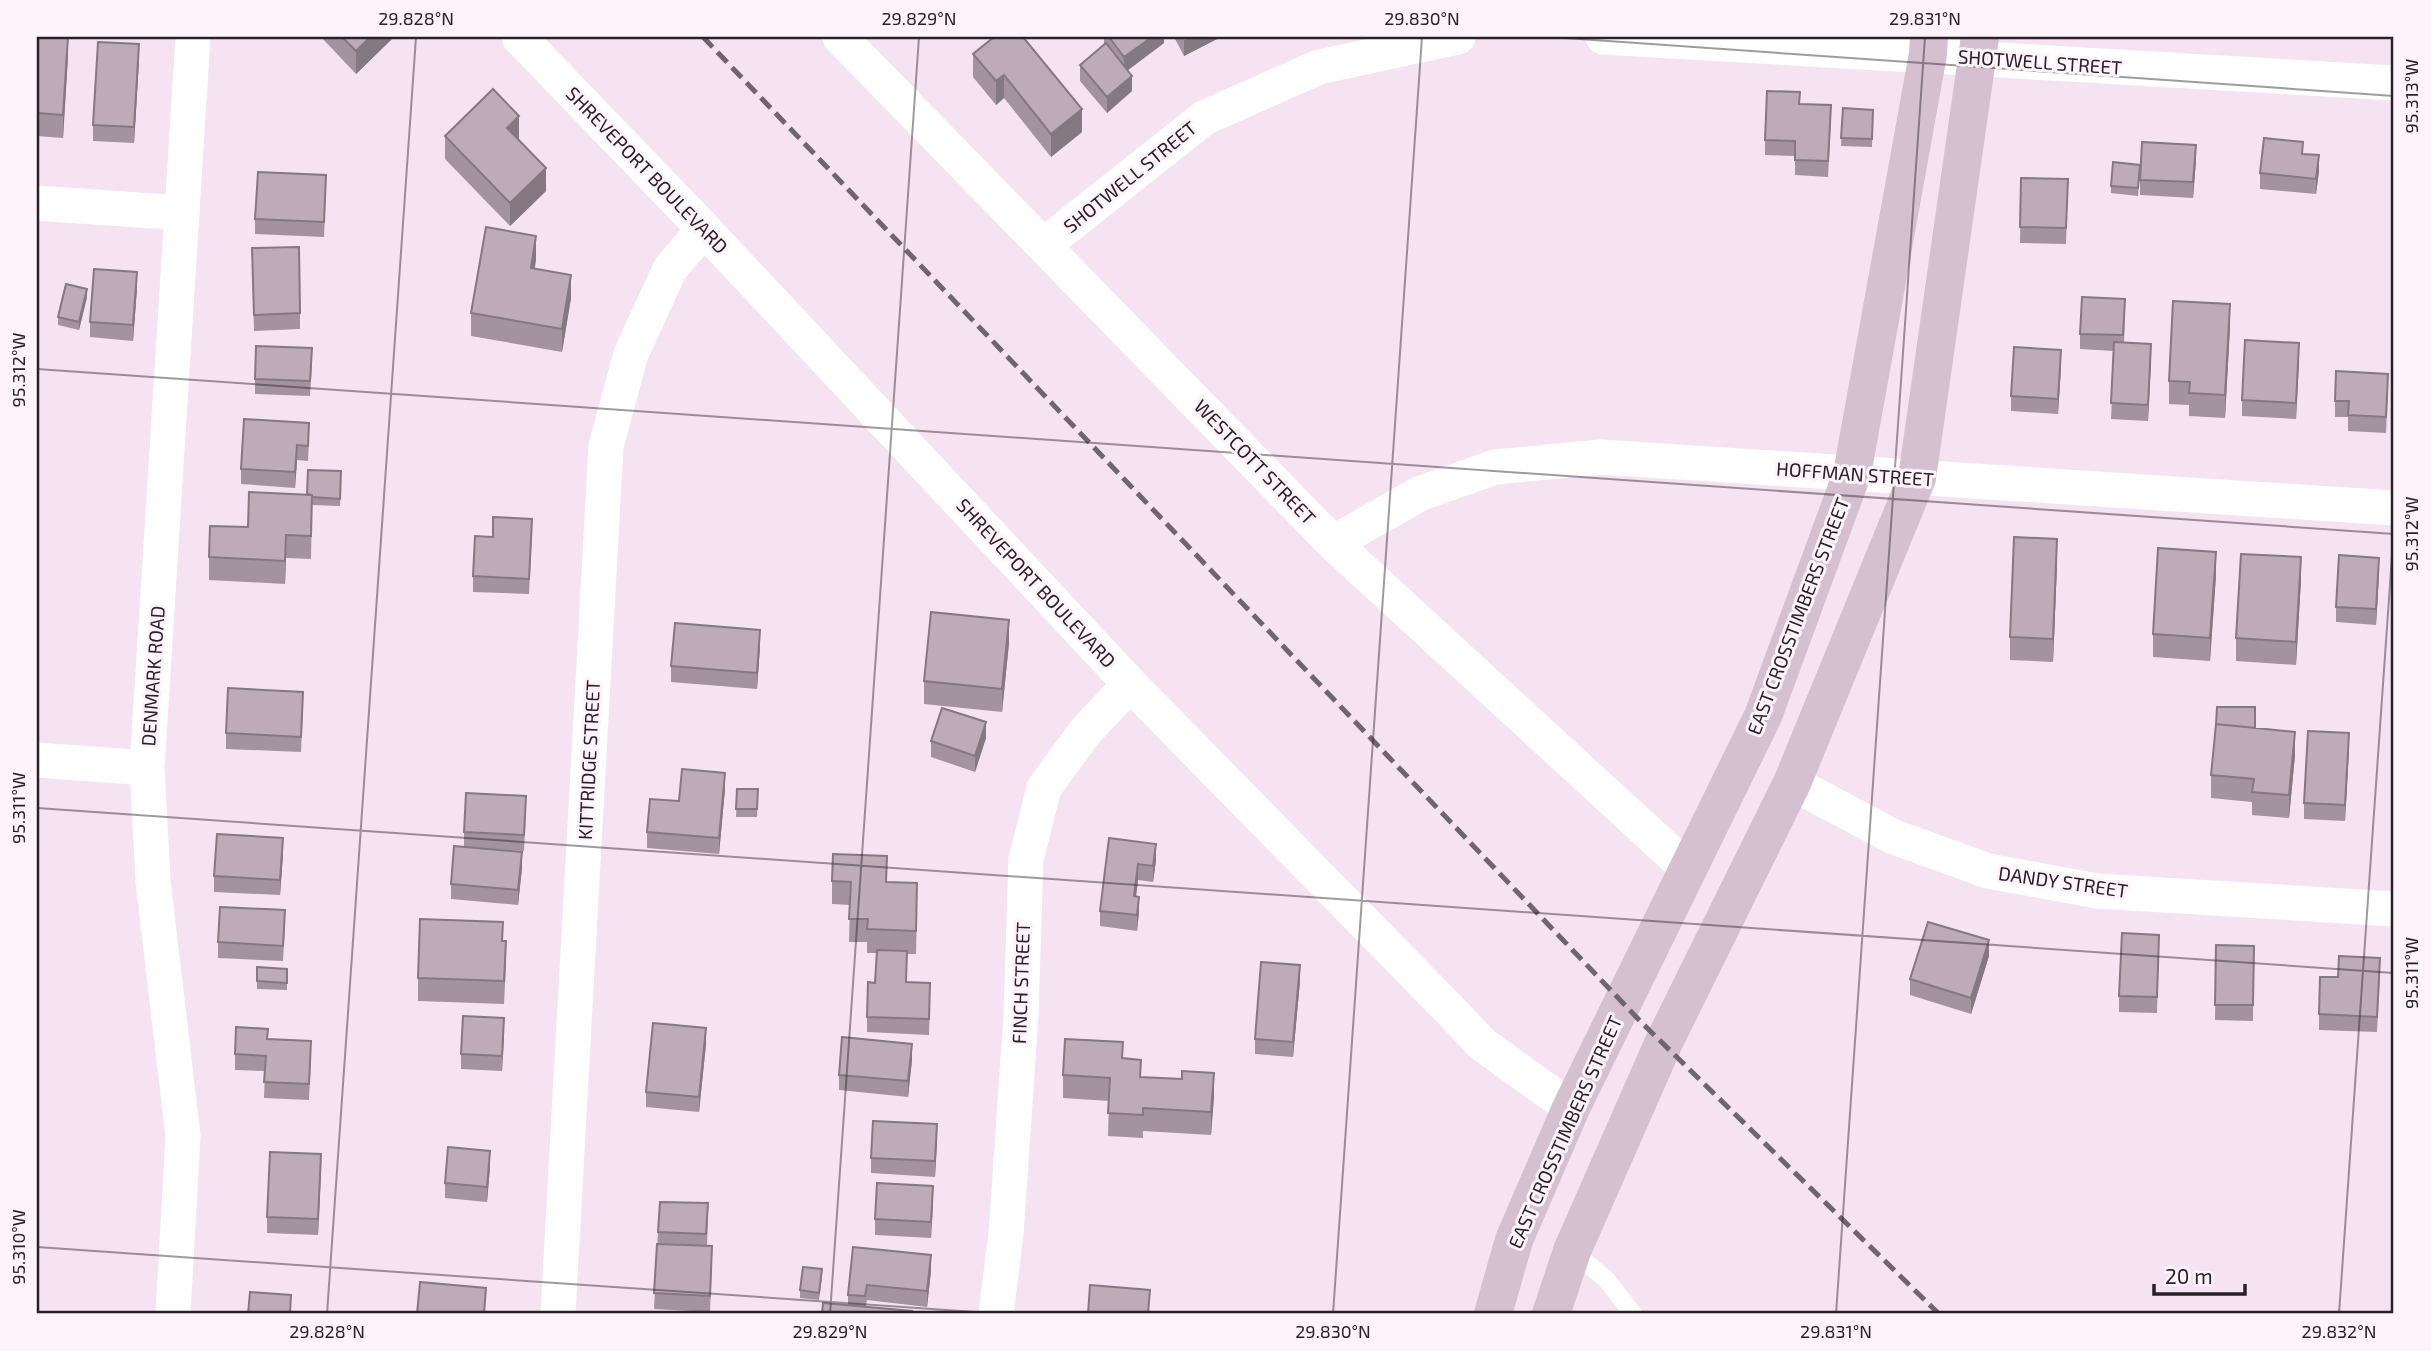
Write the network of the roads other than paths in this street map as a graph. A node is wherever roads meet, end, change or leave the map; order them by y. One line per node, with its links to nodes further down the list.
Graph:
1 (193, 37): 10 (street, DENMARK ROAD)
2 (519, 37): 11 (street, SHREVEPORT BOULEVARD)
3 (840, 37): 12 (street, WESTCOTT STREET)
4 (1458, 37): 12 (street, SHOTWELL STREET)
5 (1603, 37): 6 (street, SHOTWELL STREET)
6 (1928, 46): 7 (street, SHOTWELL STREET); 13 (main road, EAST CROSSTIMBERS STREET)
7 (1979, 47): 8 (street, SHOTWELL STREET); 14 (main road)
8 (2394, 83)
9 (37, 203): 10 (street)
10 (181, 213): 19 (street, DENMARK ROAD)
11 (704, 229): 17 (street, SHREVEPORT BOULEVARD); 26 (street, KITTRIDGE STREET)
12 (1044, 245): 16 (street, WESTCOTT STREET)
13 (1852, 474): 14 (street, HOFFMAN STREET); 16 (street, HOFFMAN STREET); 21 (main road, EAST CROSSTIMBERS STREET)
14 (1917, 478): 15 (street, HOFFMAN STREET); 20 (main road)
15 (2394, 508)
16 (1333, 543): 21 (street, WESTCOTT STREET)
17 (1130, 684): 23 (street, SHREVEPORT BOULEVARD); 27 (street, FINCH STREET)
18 (37, 760): 19 (street)
19 (147, 768): 25 (street, DENMARK ROAD)
20 (1792, 783): 22 (street, DANDY STREET); 24 (main road)
21 (1688, 869): 23 (main road, EAST CROSSTIMBERS STREET)
22 (2394, 909)
23 (1571, 1108): 28 (main road, EAST CROSSTIMBERS STREET)
24 (1572, 1251): 29 (main road); 30 (lane)
25 (173, 1314)
26 (558, 1314)
27 (996, 1314)
28 (1493, 1314)
29 (1551, 1314)
30 (1633, 1314)

